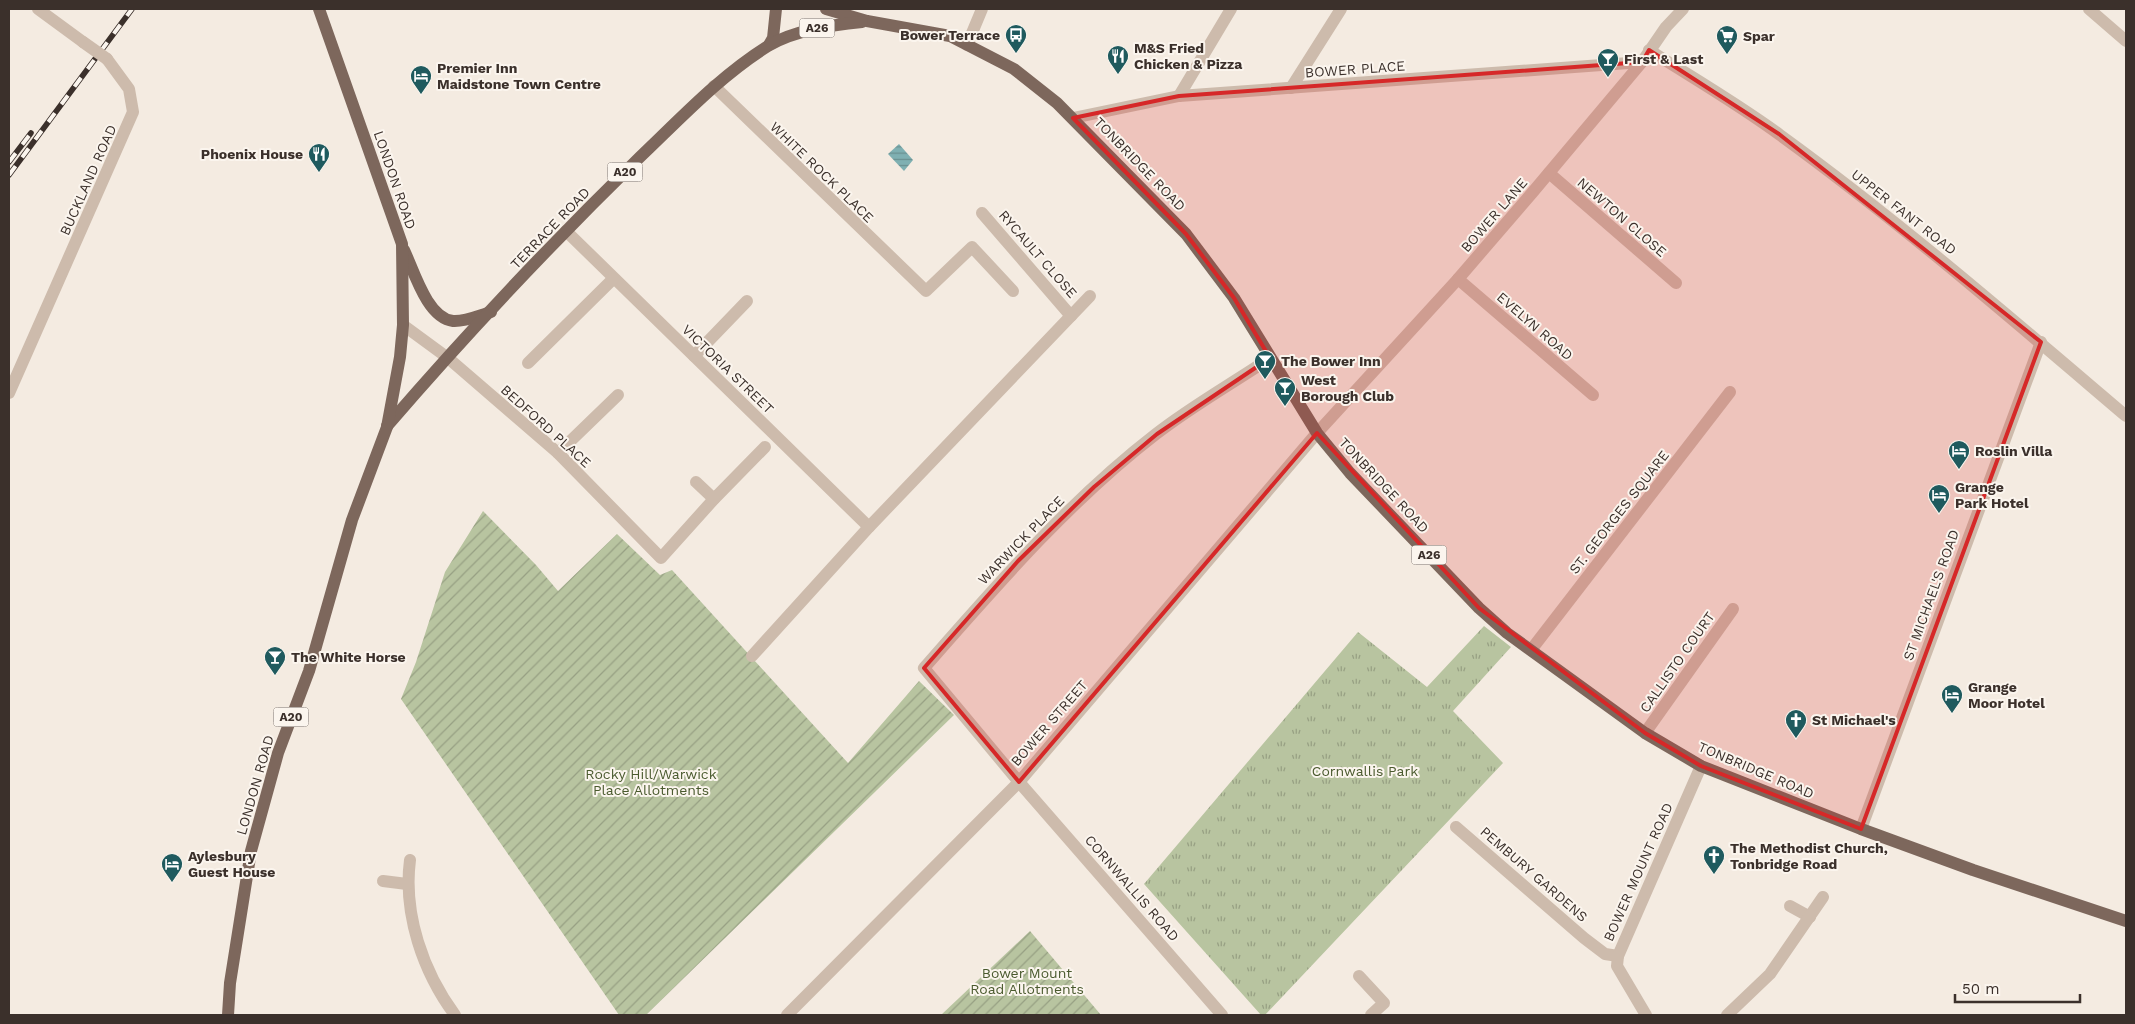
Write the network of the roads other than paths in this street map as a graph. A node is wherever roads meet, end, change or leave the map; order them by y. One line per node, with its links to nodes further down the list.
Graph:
1 (38, 9): 39 (street, BUCKLAND ROAD, bridge)
2 (319, 9): 23 (main road, LONDON ROAD / A20)
3 (776, 9): 12 (main road)
4 (826, 9): 10 (main road, TONBRIDGE ROAD / A26)
5 (982, 9): 13 (street)
6 (1230, 9): 18 (street)
7 (1341, 9): 17 (street)
8 (1683, 9): 14 (street, BOWER LANE)
9 (2089, 9): 11 (street)
10 (867, 21): 12 (main road, TERRACE ROAD / A26); 13 (main road, TONBRIDGE ROAD / A26)
11 (2126, 41)
12 (769, 45): 16 (main road, TERRACE ROAD / A20)
13 (967, 45): 19 (main road, TONBRIDGE ROAD / A26)
14 (1649, 50): 15 (street, BOWER LANE); 33 (street, UPPER FANT ROAD)
15 (1642, 62): 17 (street, BOWER PLACE); 20 (street, BOWER LANE)
16 (714, 86): 22 (main road, TERRACE ROAD / A20); 27 (street, WHITE ROCK PLACE)
17 (1291, 88): 18 (street, BOWER PLACE)
18 (1179, 96): 19 (street, BOWER PLACE)
19 (1073, 118): 36 (main road, TONBRIDGE ROAD / A26)
20 (1549, 174): 25 (street, BOWER LANE); 26 (street, NEWTON CLOSE)
21 (982, 213): 31 (street, RYCAULT CLOSE)
22 (566, 232): 24 (street, VICTORIA STREET); 30 (main road, TERRACE ROAD / A20)
23 (402, 244): 30 (main road, A20); 32 (main road, LONDON ROAD / A20)
24 (613, 279): 34 (street, VICTORIA STREET); 37 (street)
25 (1458, 279): 41 (street, EVELYN ROAD); 44 (street, BOWER LANE)
26 (1676, 283)
27 (1013, 291)
28 (1090, 296): 31 (street, RYCAULT CLOSE)
29 (747, 301): 34 (street)
30 (491, 312): 35 (main road, LONDON ROAD / A20)
31 (1072, 316): 49 (street, RYCAULT CLOSE)
32 (403, 324): 35 (street, BEDFORD PLACE); 43 (main road, LONDON ROAD / A20)
33 (2040, 342): 42 (street, UPPER FANT ROAD); 57 (street, ST MICHAEL'S ROAD)
34 (694, 356): 49 (street, VICTORIA STREET)
35 (448, 358): 43 (main road, LONDON ROAD / A20); 46 (street, BEDFORD PLACE)
36 (1270, 358): 44 (main road, TONBRIDGE ROAD / A26); 55 (street, WARWICK PLACE)
37 (528, 364)
38 (1730, 392): 51 (street, ST. GEORGES SQUARE)
39 (9, 393)
40 (618, 395): 46 (street)
41 (1593, 395)
42 (2126, 416)
43 (387, 427): 67 (main road, LONDON ROAD / A20)
44 (1317, 433): 51 (main road, TONBRIDGE ROAD / A26); 55 (street, BOWER STREET)
45 (765, 447): 48 (street)
46 (558, 453): 48 (street, BEDFORD PLACE)
47 (696, 482): 48 (street)
48 (714, 499)
49 (869, 527): 52 (street)
50 (1733, 609): 53 (street, CALLISTO COURT)
51 (1532, 650): 53 (main road, TONBRIDGE ROAD / A26)
52 (752, 656)
53 (1645, 733): 54 (main road, TONBRIDGE ROAD / A26)
54 (1701, 766): 57 (main road, TONBRIDGE ROAD / A26); 65 (street, BOWER MOUNT ROAD)
55 (1019, 782): 69 (street, BOWER STREET); 70 (street, CORNWALLIS ROAD)
56 (1456, 827): 65 (street, PEMBURY GARDENS)
57 (1861, 829): 64 (main road, TONBRIDGE ROAD / A26)
58 (410, 860): 60 (street)
59 (383, 881): 60 (street)
60 (407, 884): 68 (street)
61 (1823, 897): 63 (street)
62 (1790, 906): 63 (street)
63 (1810, 916): 73 (street)
64 (2126, 921)
65 (1618, 956): 72 (street, BOWER MOUNT ROAD)
66 (1360, 976): 71 (street)
67 (228, 1015)
68 (455, 1015)
69 (787, 1015)
70 (1222, 1015)
71 (1371, 1015)
72 (1646, 1015)
73 (1727, 1015)

